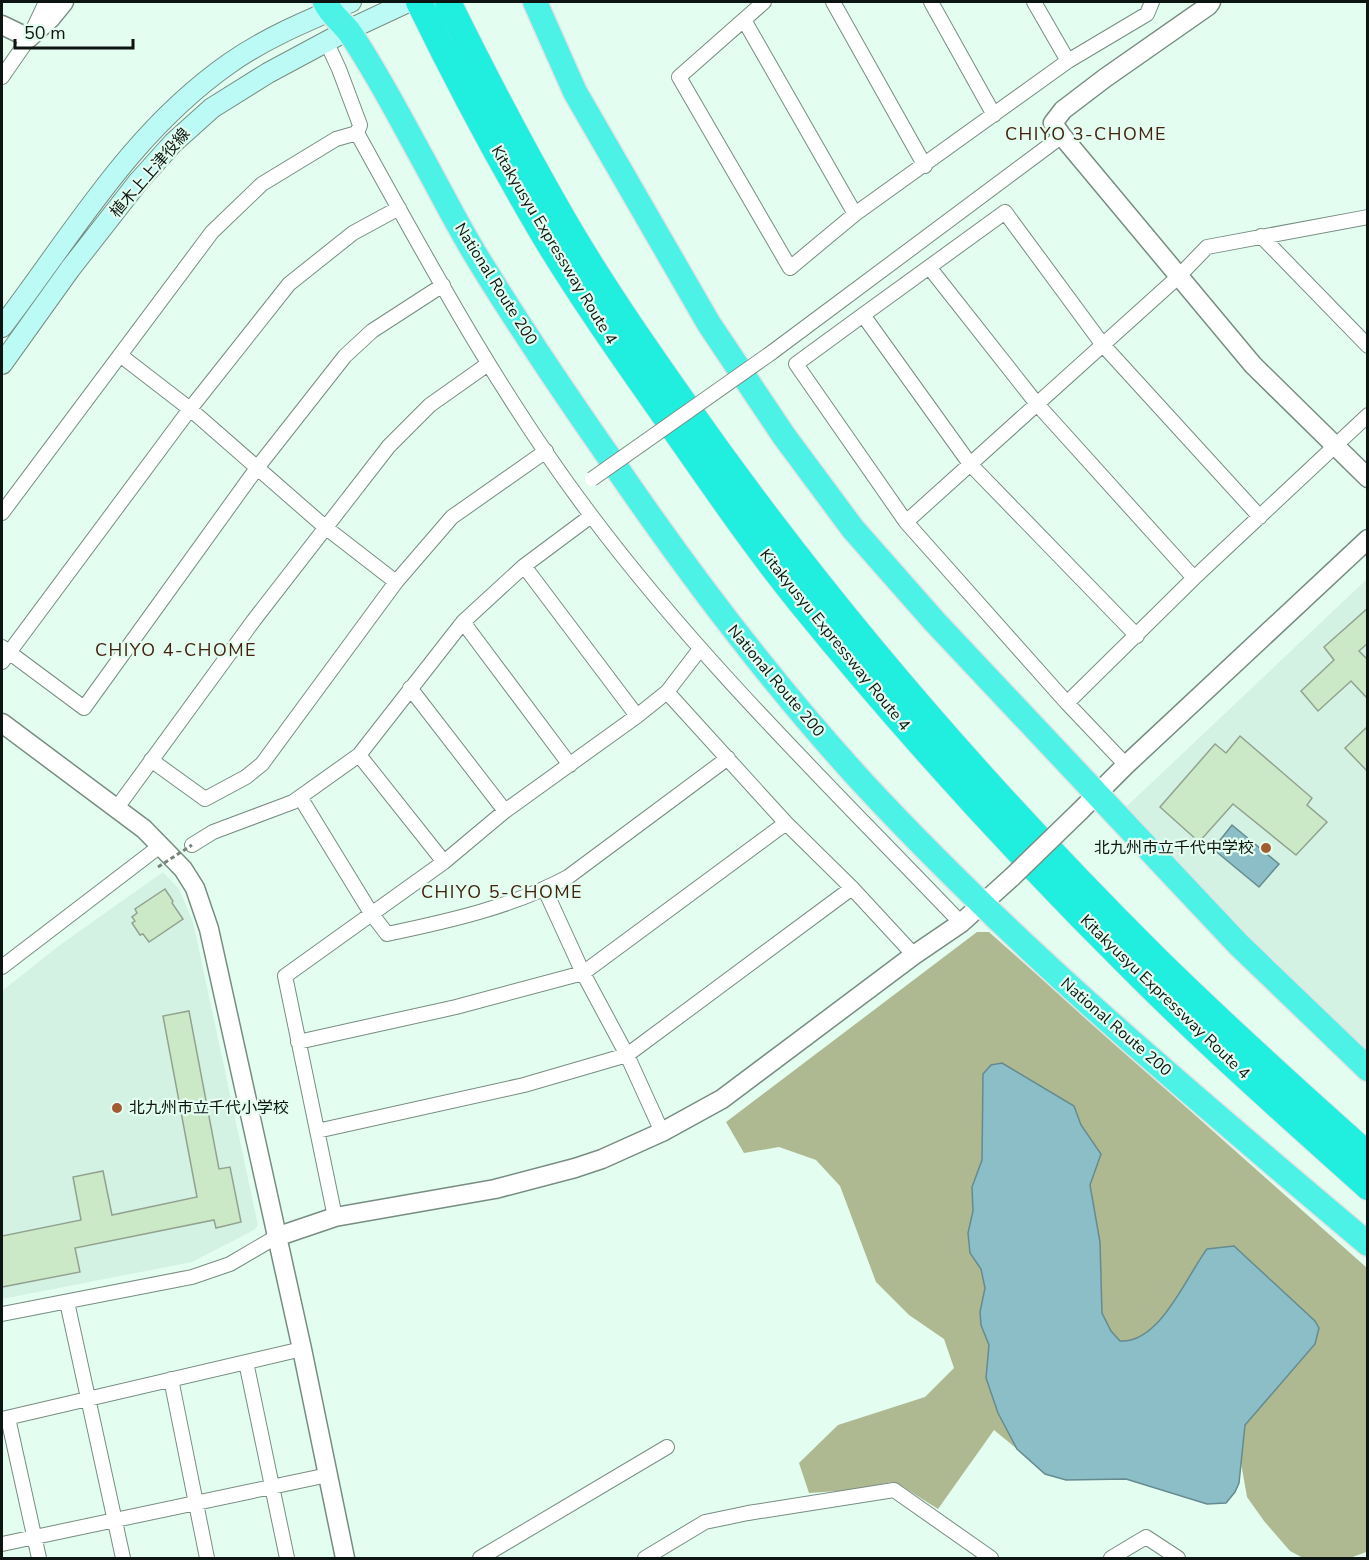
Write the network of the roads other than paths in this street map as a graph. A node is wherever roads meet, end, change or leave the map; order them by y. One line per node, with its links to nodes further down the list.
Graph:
1 (46, 2): 18 (street)
2 (64, 2): 18 (street)
3 (351, 2): 14 (main road, 植木上上津役線)
4 (408, 2): 17 (main road, 植木上上津役線)
5 (419, 2): 94 (highway, Kitakyusyu Expressway Route 4)
6 (447, 2): 93 (highway, Kitakyusyu Expressway Route 4)
7 (535, 2): 73 (highway)
8 (764, 2): 15 (street)
9 (833, 2): 25 (street)
10 (931, 2): 22 (street)
11 (1034, 2): 20 (street)
12 (1152, 2): 20 (street)
13 (1211, 2): 24 (street)
14 (327, 6): 17 (highway, National Route 200); 34 (main road, 植木上上津役線)
15 (744, 20): 27 (street); 27 (street)
16 (2, 25): 18 (street)
17 (348, 30): 19 (main road, 植木上上津役線); 82 (highway, National Route 200)
18 (29, 38): 21 (street)
19 (326, 41): 23 (street); 38 (main road, 植木上上津役線)
20 (1068, 61): 22 (street)
21 (2, 77)
22 (994, 115): 25 (street)
23 (357, 133): 26 (street); 37 (street)
24 (1062, 136): 31 (street); 48 (street, bridge)
25 (925, 165): 27 (street)
26 (399, 208): 32 (street); 41 (street)
27 (855, 214)
28 (1366, 220): 29 (street)
29 (1261, 236): 31 (street); 36 (street)
30 (929, 267): 33 (street); 35 (street); 40 (street)
31 (1178, 277): 35 (street); 43 (street)
32 (443, 285): 39 (street); 46 (street)
33 (863, 315): 45 (street); 52 (street)
34 (2, 327)
35 (1103, 345): 40 (street); 51 (street)
36 (1368, 346)
37 (120, 355): 41 (street); 49 (street)
38 (2, 364)
39 (488, 364): 44 (street); 53 (street)
40 (1037, 404): 45 (street); 56 (street)
41 (190, 409): 46 (street); 61 (street)
42 (1368, 415): 43 (street)
43 (1335, 446): 47 (street); 51 (street)
44 (546, 451): 48 (street); 57 (street)
45 (970, 464): 52 (street); 59 (street)
46 (258, 468): 53 (street); 61 (street)
47 (1368, 478)
48 (573, 491): 50 (street)
49 (2, 513)
50 (591, 516): 55 (street); 60 (street)
51 (1260, 517): 56 (street)
52 (906, 522): 64 (street)
53 (325, 527): 57 (street); 69 (street)
54 (1368, 539): 71 (street)
55 (524, 566): 58 (street); 65 (street)
56 (1194, 578): 59 (street)
57 (396, 582): 69 (street)
58 (463, 621): 62 (street); 70 (street)
59 (1137, 636): 64 (street)
60 (700, 649): 63 (street); 84 (street)
61 (4, 654)
62 (410, 688): 67 (street); 75 (street)
63 (667, 692): 65 (street); 68 (street)
64 (1067, 703): 71 (street)
65 (637, 716): 70 (street)
66 (2, 723): 74 (street)
67 (359, 755): 72 (street); 79 (street)
68 (728, 758): 76 (street); 81 (street)
69 (151, 760): 74 (street)
70 (570, 765): 75 (street)
71 (1126, 765): 73 (street)
72 (300, 797): 77 (street); 83 (street)
73 (1089, 803): 82 (street, bridge); 90 (highway)
74 (116, 809): 78 (street)
75 (505, 811): 79 (street)
76 (786, 823): 80 (street); 87 (street)
77 (192, 845)
78 (160, 846): 86 (street); 96 (street)
79 (444, 862): 83 (street)
80 (852, 888): 85 (street); 89 (street)
81 (544, 890): 83 (street); 87 (street)
82 (982, 905): 84 (street); 97 (highway, National Route 200)
83 (371, 913): 88 (street)
84 (961, 923): 85 (street)
85 (914, 955): 92 (street)
86 (2, 968)
87 (583, 973): 88 (street); 89 (street)
88 (298, 1042): 91 (street)
89 (627, 1055): 91 (street); 92 (street)
90 (1368, 1069)
91 (317, 1131): 95 (street)
92 (662, 1132): 95 (street)
93 (1368, 1155)
94 (1368, 1187)
95 (335, 1217): 96 (street)
96 (276, 1238): 98 (street); 100 (street)
97 (1368, 1244)
98 (67, 1302): 99 (street); 103 (street)
99 (2, 1314)
100 (302, 1349): 101 (street); 106 (street)
101 (246, 1362): 102 (street); 107 (street)
102 (171, 1379): 103 (street); 108 (street)
103 (89, 1398): 104 (street); 109 (street)
104 (5, 1418): 110 (street)
105 (666, 1447): 117 (street)
106 (328, 1475): 107 (street); 116 (street)
107 (272, 1486): 108 (street); 115 (street)
108 (196, 1503): 109 (street); 114 (street)
109 (115, 1520): 110 (street); 113 (street)
110 (34, 1537): 111 (street); 112 (street)
111 (2, 1544)
112 (39, 1558)
113 (123, 1558)
114 (207, 1558)
115 (287, 1558)
116 (345, 1558)
117 (480, 1558)
118 (645, 1558): 119 (street)
119 (991, 1558)
120 (1111, 1558): 121 (street)
121 (1178, 1558)

